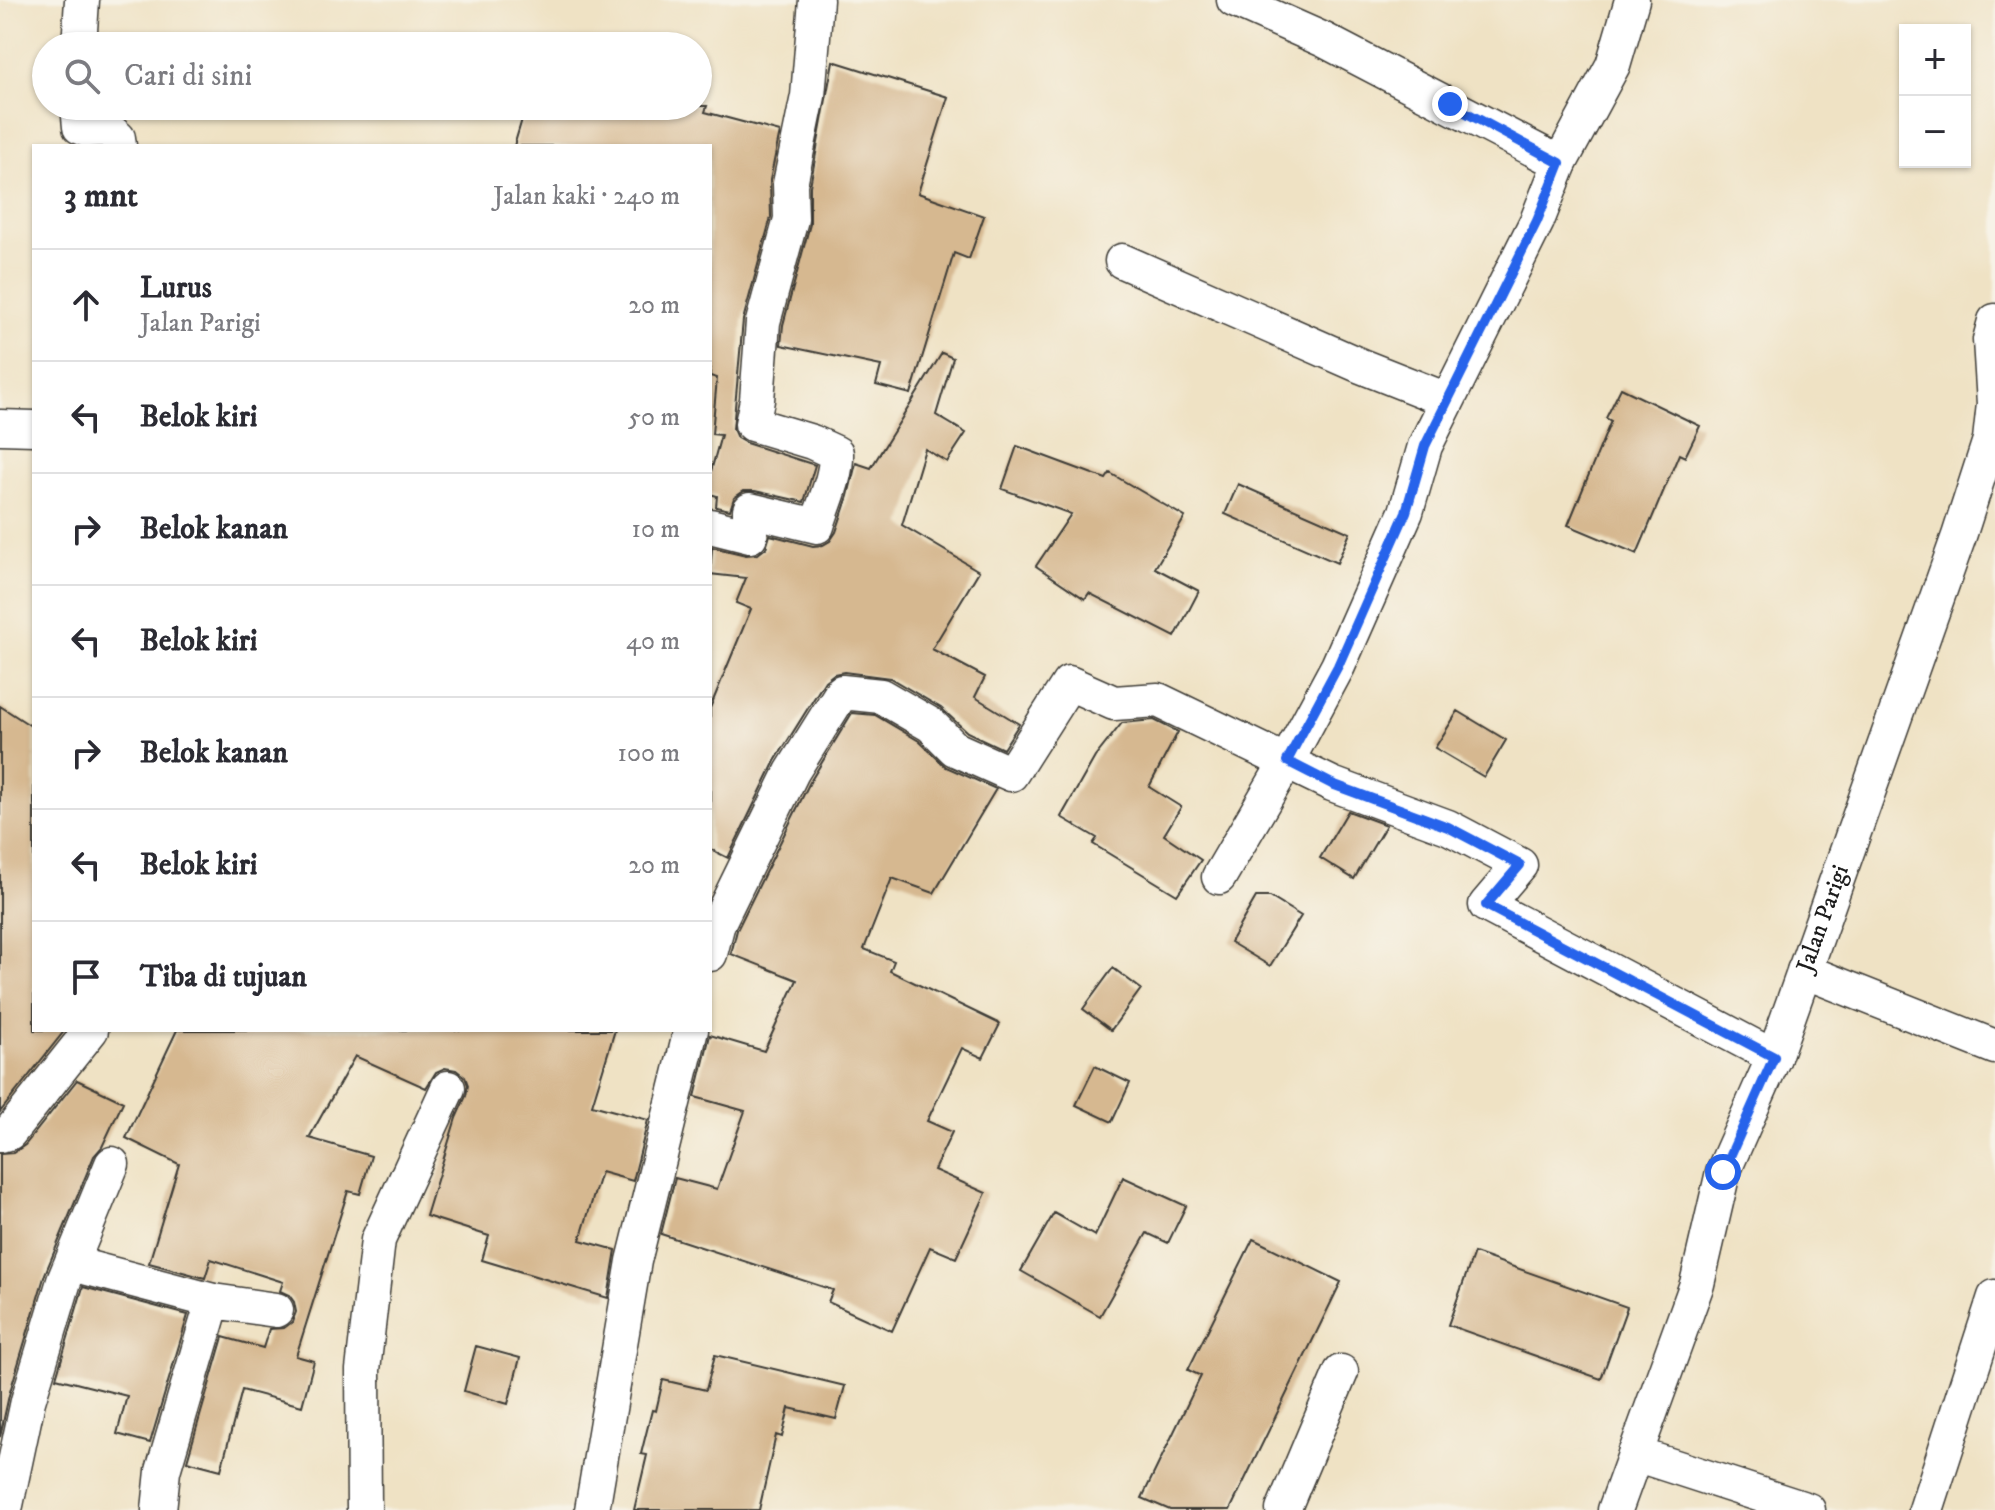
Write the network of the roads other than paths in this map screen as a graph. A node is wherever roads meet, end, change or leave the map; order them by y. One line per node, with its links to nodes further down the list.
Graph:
1 (82, 0): 5 (street)
2 (816, 0): 14 (street)
3 (1234, 0): 8 (street)
4 (1632, 0): 8 (street)
5 (80, 32)
6 (79, 120): 7 (street)
7 (119, 144)
8 (1560, 163): 11 (street)
9 (1122, 261): 11 (street)
10 (1993, 334): 18 (street, Jalan Parigi)
11 (1447, 400): 15 (street)
12 (0, 427): 13 (street)
13 (32, 428)
14 (712, 526)
15 (1287, 761): 16 (street); 17 (street); 22 (street)
16 (1219, 877)
17 (712, 946)
18 (1804, 971): 21 (street); 22 (street, Jalan Parigi)
19 (89, 1032): 24 (street)
20 (691, 1032): 35 (street)
21 (1995, 1047)
22 (1774, 1057): 31 (street, Jalan Parigi)
23 (448, 1088): 34 (street)
24 (0, 1135)
25 (112, 1164): 26 (street)
26 (73, 1264): 28 (street); 32 (street)
27 (1995, 1297): 39 (street)
28 (213, 1301): 29 (street); 33 (street)
29 (276, 1310)
30 (1341, 1372): 36 (street)
31 (1635, 1454): 37 (street, Jalan Parigi); 38 (street)
32 (10, 1507)
33 (159, 1510)
34 (364, 1510)
35 (592, 1510)
36 (1283, 1510)
37 (1615, 1510)
38 (1808, 1510)
39 (1926, 1510)

